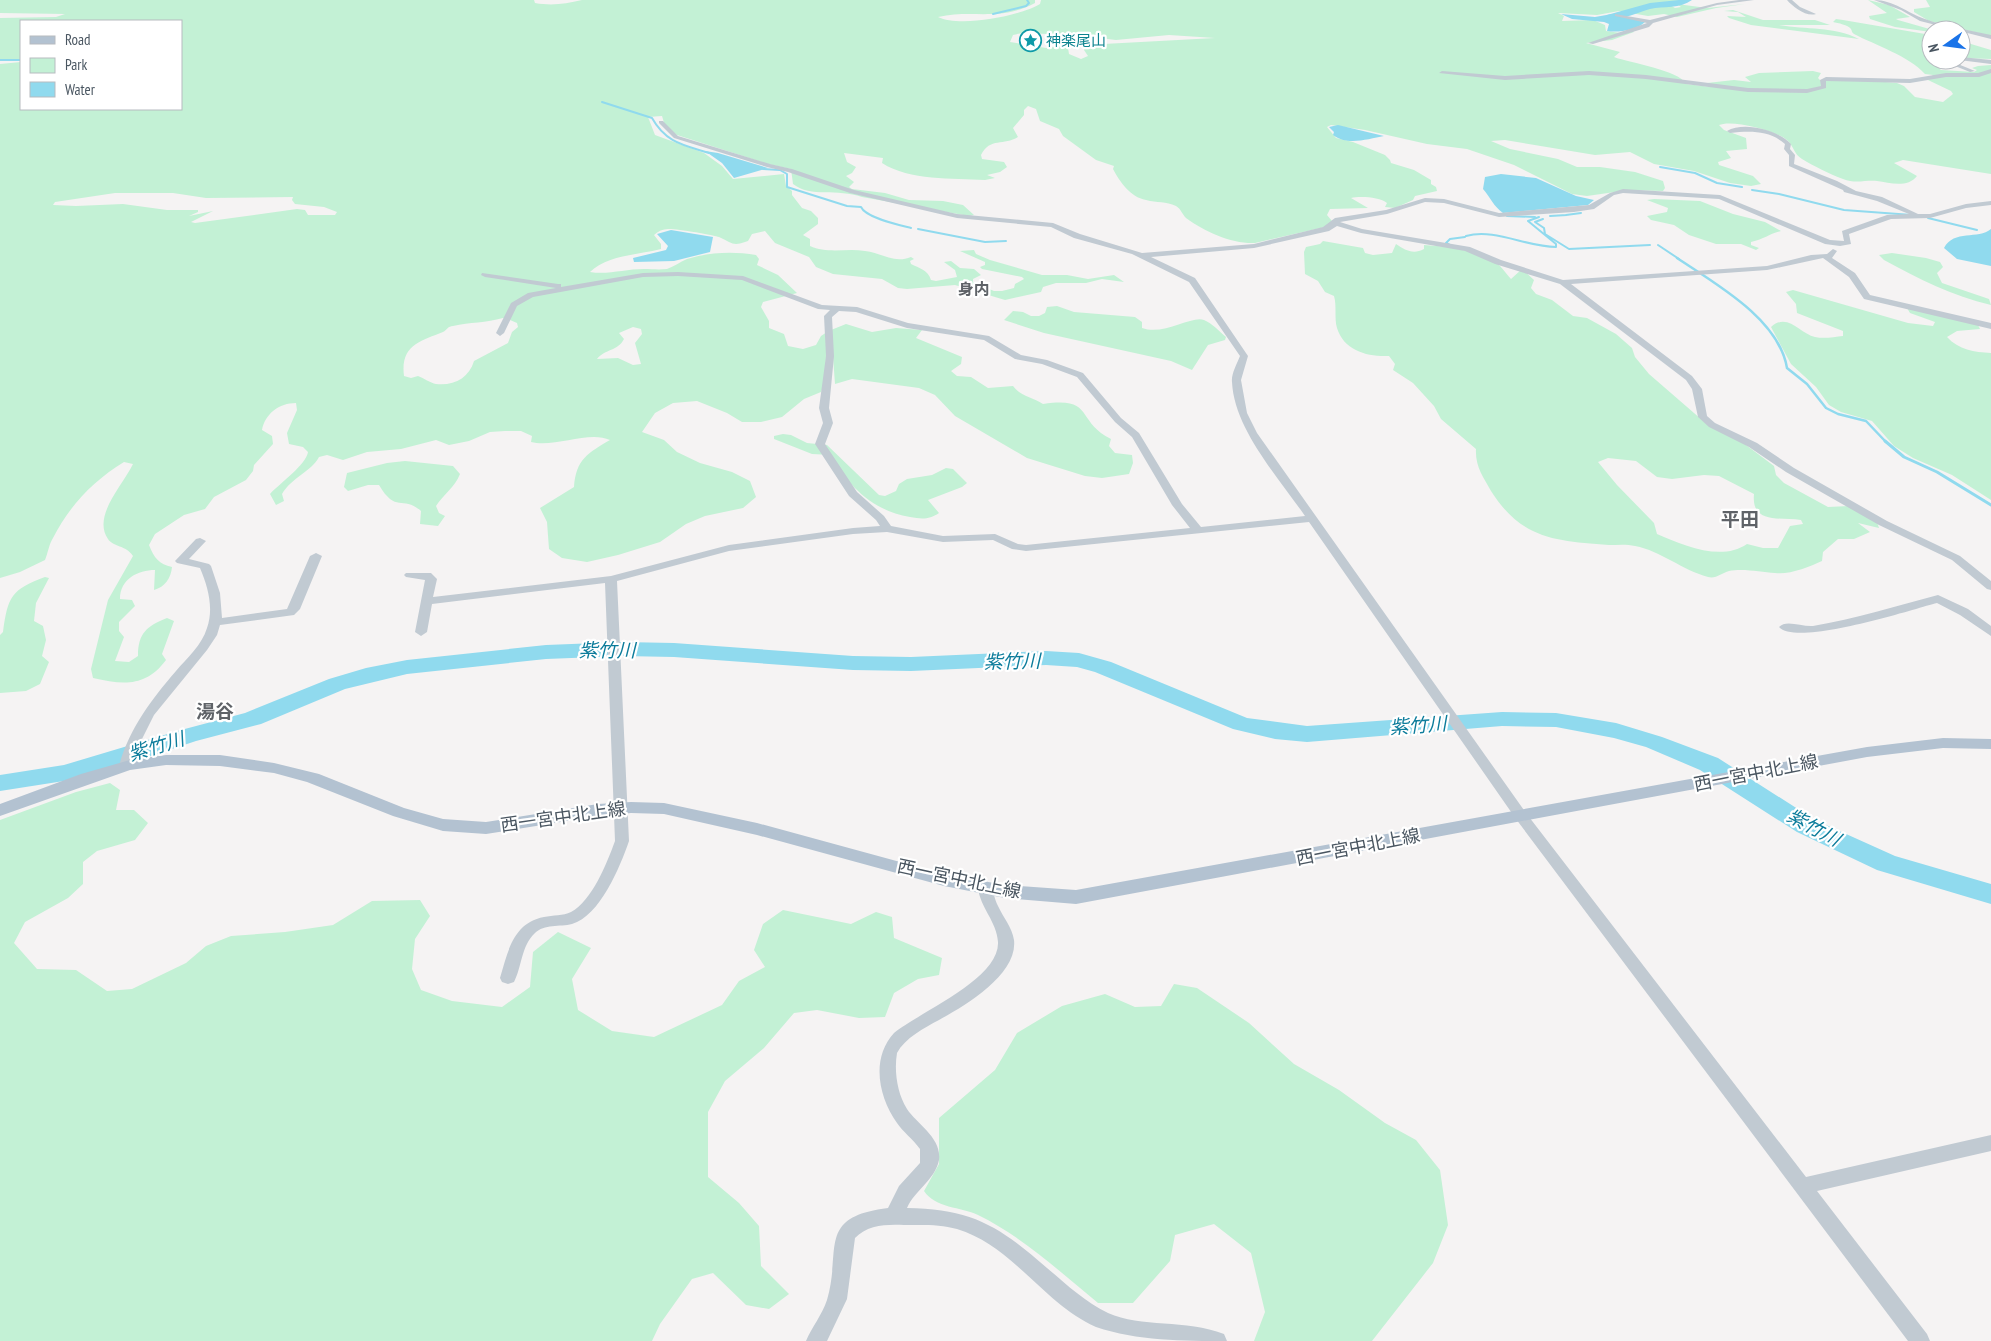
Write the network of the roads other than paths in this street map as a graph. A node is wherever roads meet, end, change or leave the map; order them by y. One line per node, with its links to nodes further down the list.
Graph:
1 (1752, 0): 7 (street)
2 (1790, 0): 4 (street)
3 (1876, 0): 6 (street)
4 (1813, 14)
5 (1617, 15): 7 (street)
6 (1922, 20)
7 (1650, 22): 10 (street)
8 (1971, 32): 9 (street)
9 (1991, 37)
10 (1591, 43)
11 (1971, 60): 12 (street)
12 (1991, 62)
13 (1991, 66): 14 (street)
14 (1968, 70)
15 (1991, 71): 16 (street)
16 (1442, 73)
17 (661, 122): 25 (street)
18 (1730, 131): 20 (street)
19 (1830, 187): 20 (street)
20 (1854, 193): 22 (street)
21 (1991, 203): 22 (street)
22 (1924, 217): 24 (street)
23 (1336, 223): 24 (street); 25 (street); 28 (street)
24 (1840, 244): 26 (street)
25 (1142, 255): 33 (street)
26 (1827, 256): 28 (street); 31 (street)
27 (485, 275): 29 (street)
28 (1563, 282): 40 (street)
29 (568, 288): 30 (street); 32 (street)
30 (836, 310): 34 (street); 35 (street)
31 (1991, 326)
32 (500, 333)
33 (1312, 519): 35 (street); 50 (street)
34 (887, 529): 35 (street); 39 (street)
35 (1198, 531)
36 (200, 541): 42 (street)
37 (316, 556): 42 (street)
38 (410, 575): 41 (street)
39 (611, 579): 41 (street); 48 (street)
40 (1991, 587)
41 (426, 600): 44 (street)
42 (215, 622): 47 (street)
43 (1785, 627): 45 (street)
44 (422, 632)
45 (1991, 632)
46 (1991, 744): 50 (main road, 西一宮中北上線)
47 (128, 757): 48 (main road, 西一宮中北上線); 49 (main road, 西一宮中北上線)
48 (622, 807): 51 (main road, 西一宮中北上線); 52 (street)
49 (0, 810)
50 (1521, 816): 51 (main road, 西一宮中北上線); 54 (street)
51 (985, 888): 55 (street)
52 (508, 978)
53 (1991, 1143): 54 (street)
54 (1802, 1186): 58 (street)
55 (894, 1216): 56 (street); 57 (street)
56 (816, 1341)
57 (1217, 1341)
58 (1920, 1341)

